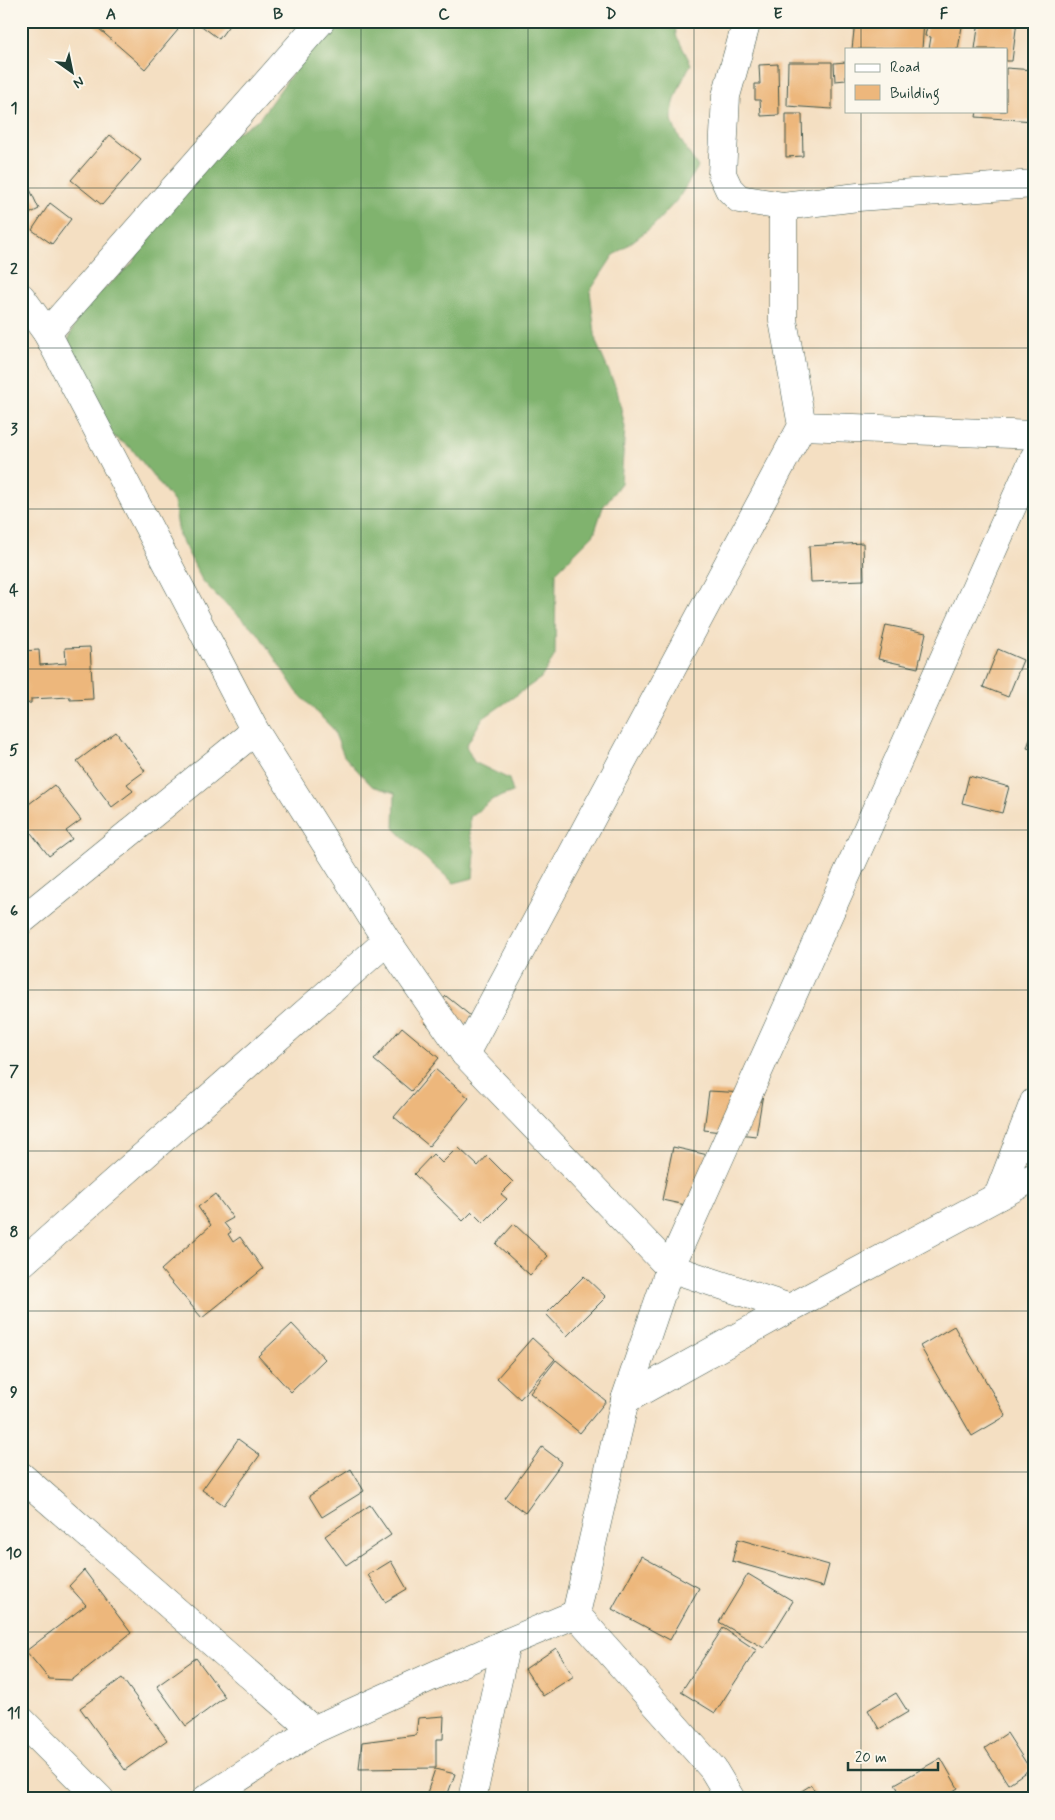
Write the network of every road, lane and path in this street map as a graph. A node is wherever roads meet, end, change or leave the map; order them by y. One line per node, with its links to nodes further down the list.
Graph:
1 (321, 21): 6 (street)
2 (747, 21): 4 (street)
3 (1034, 184): 4 (street)
4 (783, 206): 7 (street)
5 (21, 296): 6 (street)
6 (47, 333): 10 (street)
7 (802, 426): 8 (street); 13 (street)
8 (1034, 436)
9 (1034, 458): 18 (street)
10 (254, 730): 11 (street); 12 (street)
11 (21, 921)
12 (387, 941): 13 (street); 17 (street)
13 (465, 1054): 18 (street)
14 (1034, 1102): 16 (street)
15 (1034, 1177): 16 (street)
16 (998, 1196): 19 (street)
17 (21, 1264)
18 (670, 1268): 19 (street); 20 (street)
19 (790, 1308): 20 (street)
20 (625, 1400): 22 (street)
21 (21, 1476): 25 (street)
22 (576, 1614): 23 (street); 29 (street)
23 (506, 1643): 25 (street); 28 (street)
24 (21, 1720): 26 (street)
25 (313, 1730): 27 (street)
26 (100, 1799)
27 (206, 1799)
28 (472, 1799)
29 (731, 1799)

